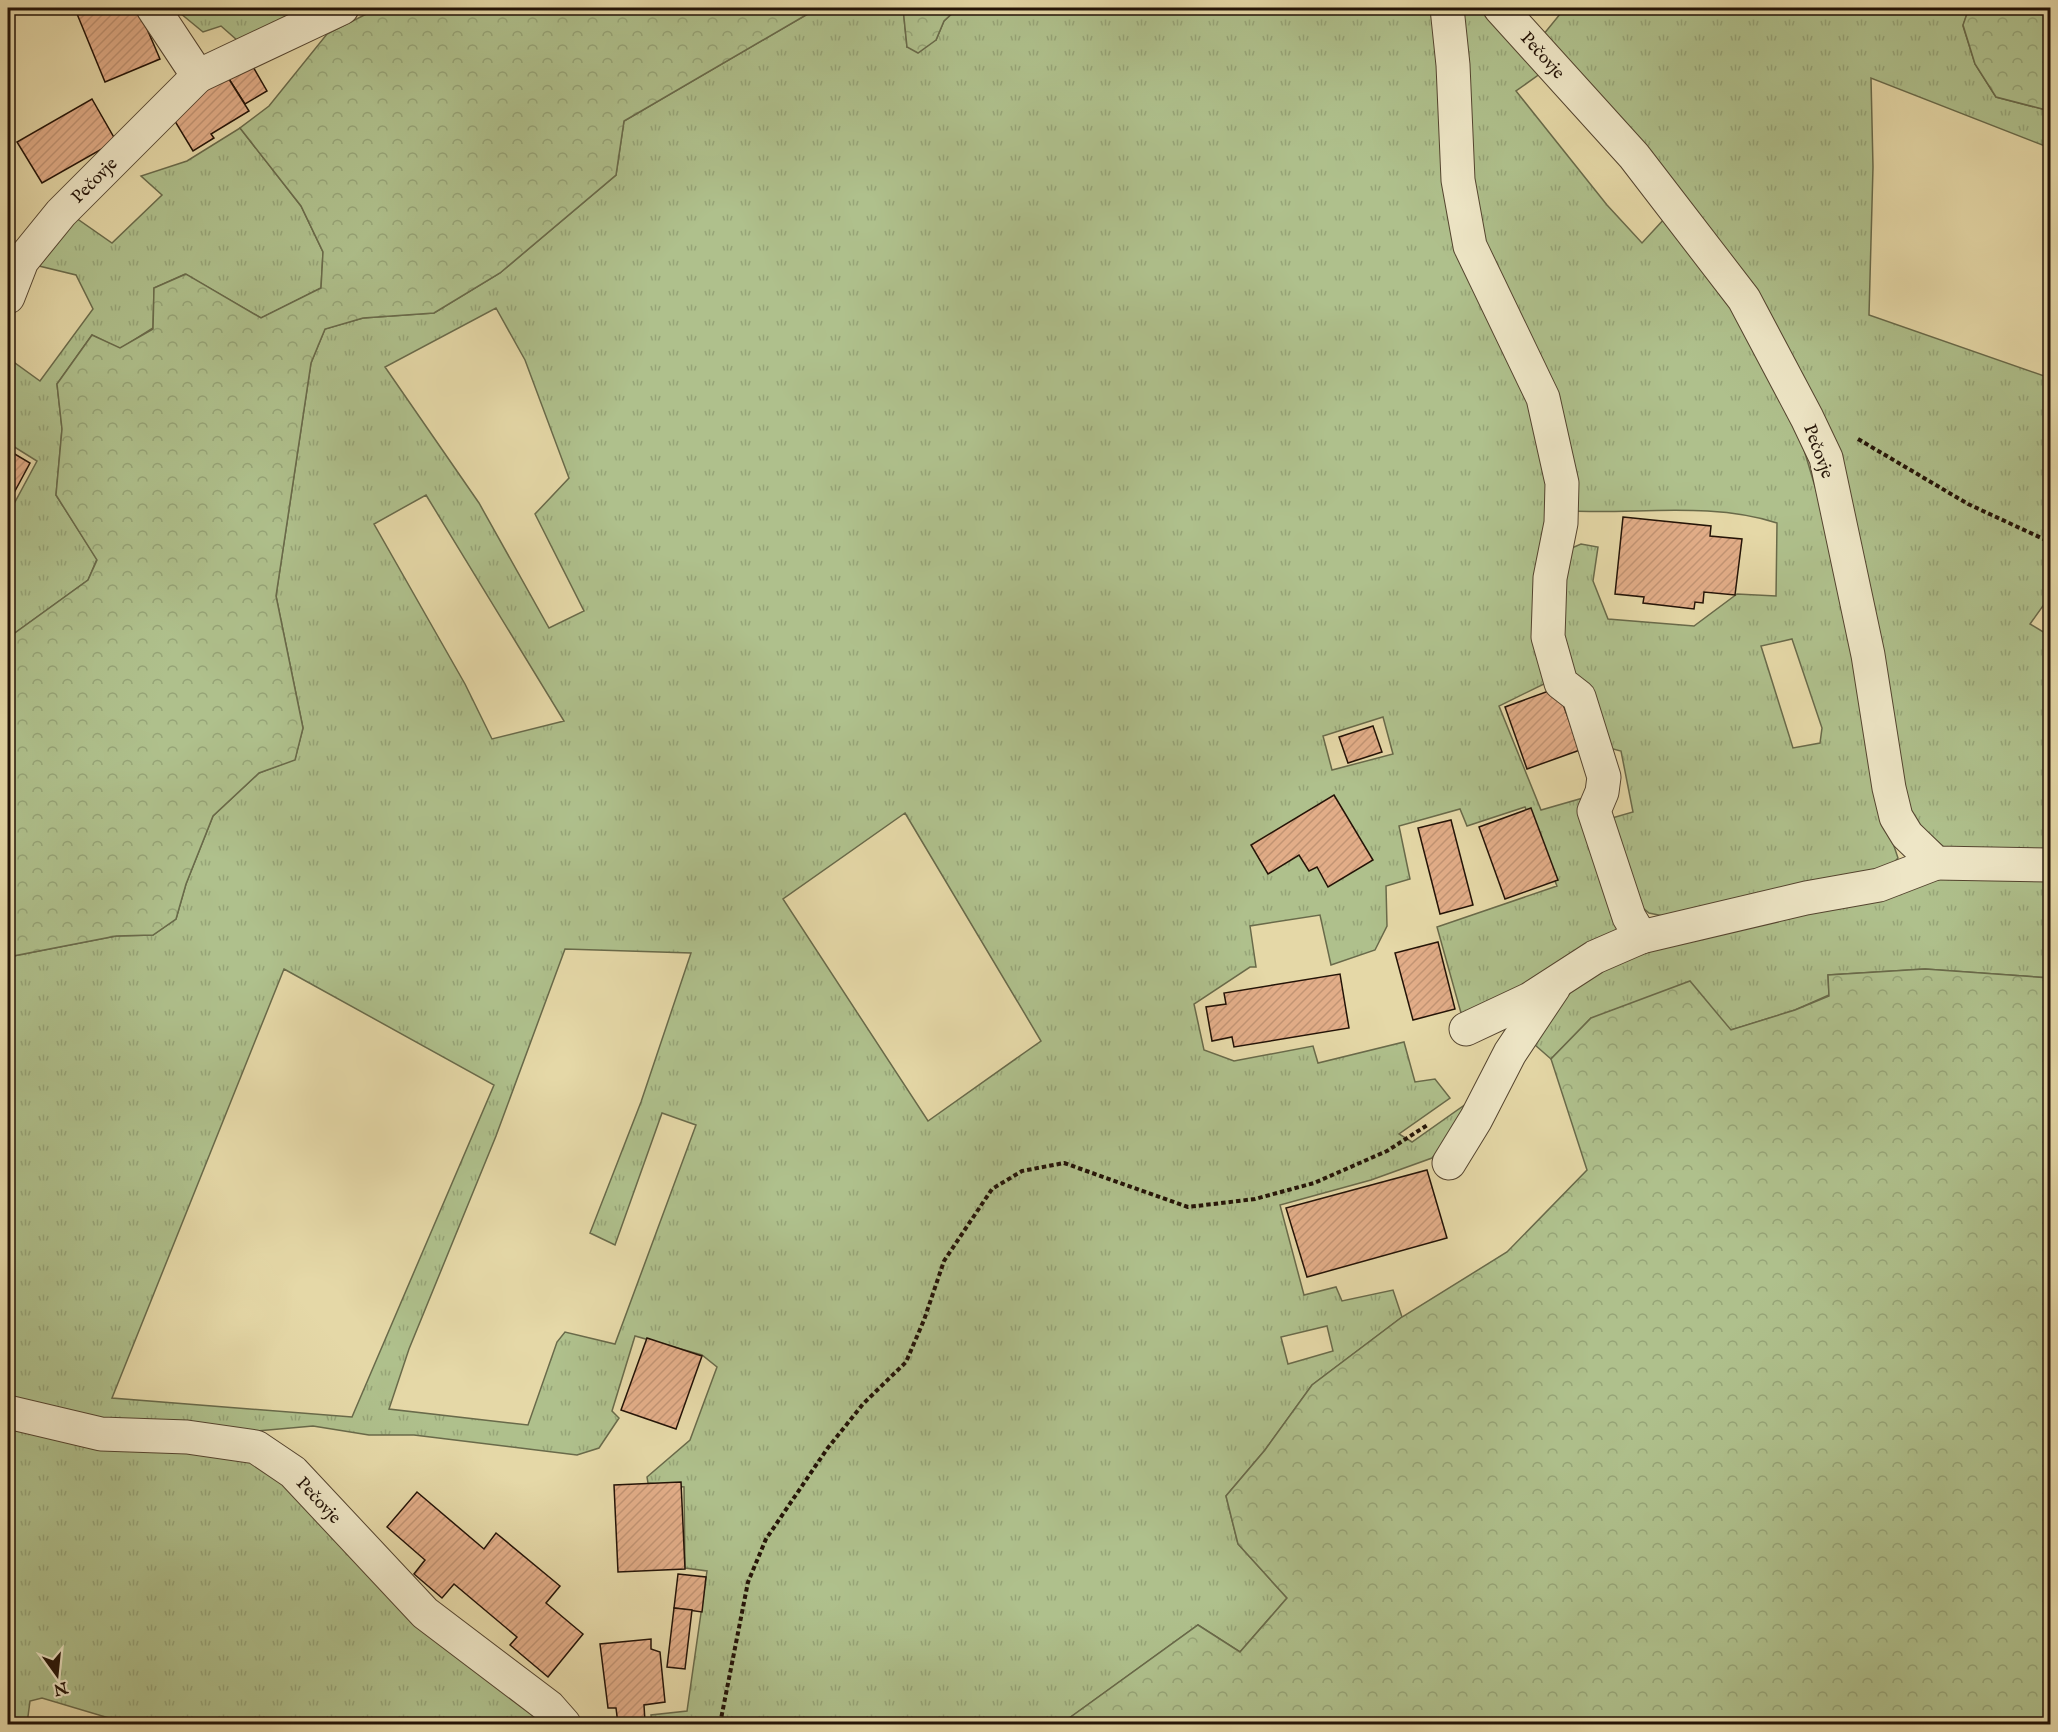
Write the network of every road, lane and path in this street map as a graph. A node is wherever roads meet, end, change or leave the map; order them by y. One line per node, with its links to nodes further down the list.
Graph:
1 (153, 8): 5 (street)
2 (342, 8): 5 (street, Pečovje)
3 (1447, 8): 11 (street)
4 (1500, 8): 7 (street, Pečovje)
5 (198, 76): 6 (street, Pečovje)
6 (8, 297)
7 (1807, 418): 8 (path); 9 (street, Pečovje)
8 (2050, 542)
9 (1936, 863): 10 (street); 11 (street)
10 (2050, 865)
11 (1641, 937): 12 (street)
12 (1559, 981): 13 (street); 15 (street)
13 (1466, 1029)
14 (1432, 1122): 18 (path)
15 (1449, 1163)
16 (8, 1412): 17 (street, Pečovje)
17 (564, 1725)
18 (720, 1725)

